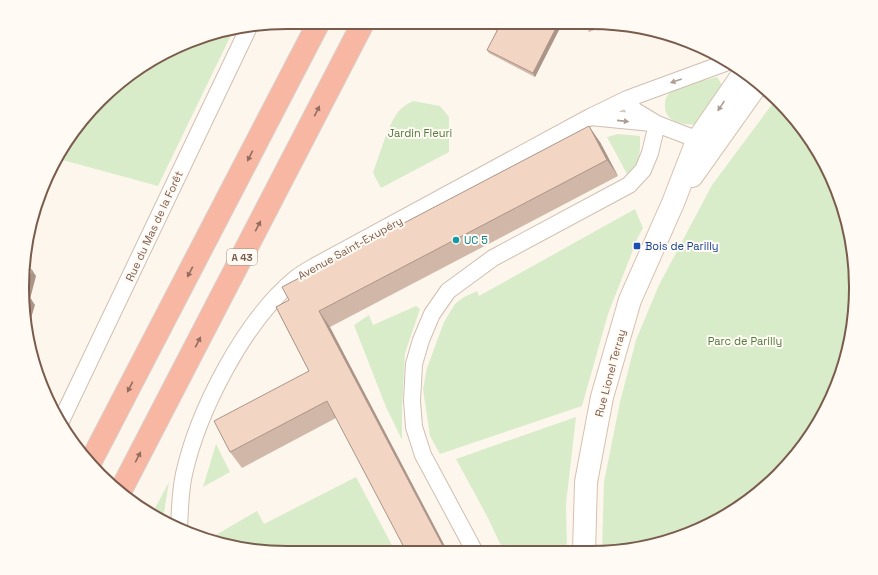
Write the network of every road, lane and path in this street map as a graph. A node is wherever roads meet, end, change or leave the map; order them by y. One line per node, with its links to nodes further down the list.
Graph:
1 (304, 29): 11 (highway)
2 (315, 29): 11 (highway)
3 (359, 29): 15 (highway, A 43, one-way to 3)
4 (246, 32): 13 (street, Rue du Mas de la Forêt)
5 (721, 65): 8 (street, Avenue Saint-Exupéry, one-way to 8)
6 (741, 78): 12 (main road, Rue Lionel Terray, one-way to 12)
7 (754, 87): 12 (main road, Rue Lionel Terray)
8 (627, 99): 9 (street, Avenue Saint-Exupéry); 10 (street)
9 (590, 117): 10 (street, one-way to 10); 16 (street, Avenue Saint-Exupéry)
10 (657, 124): 12 (street); 17 (street)
11 (263, 130): 14 (highway, one-way to 14)
12 (705, 143): 18 (main road, Rue Lionel Terray)
13 (63, 416)
14 (93, 458)
15 (123, 487)
16 (179, 522)
17 (472, 546)
18 (584, 546)

